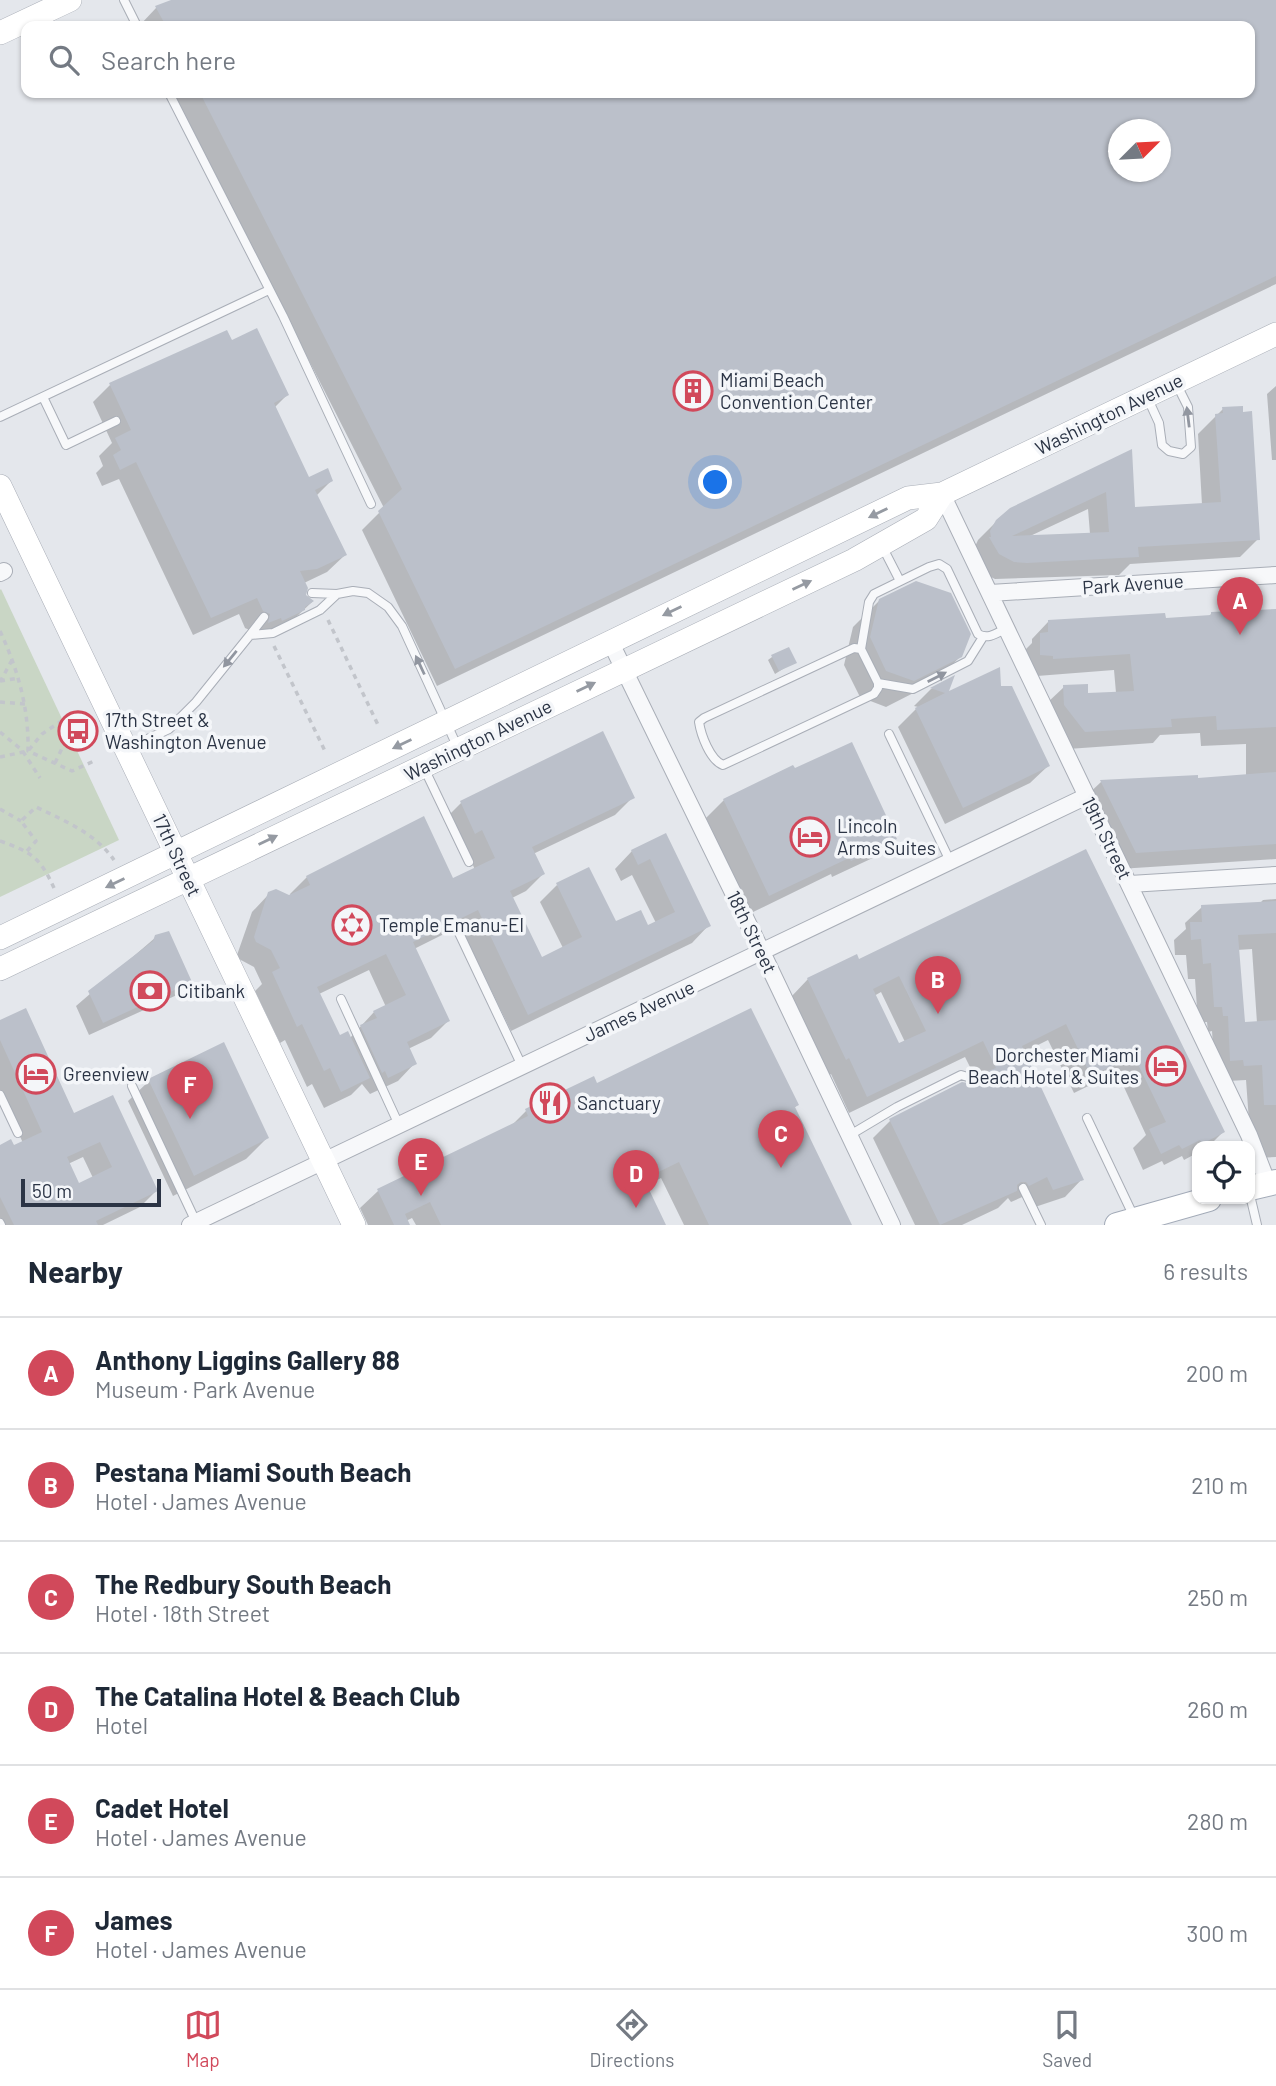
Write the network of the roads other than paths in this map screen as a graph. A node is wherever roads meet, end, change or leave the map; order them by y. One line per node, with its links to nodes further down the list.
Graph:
1 (71, 0): 3 (main road)
2 (124, 0): 4 (lane)
3 (26, 21)
4 (134, 21)
5 (21, 23): 6 (main road)
6 (0, 33)
7 (172, 98): 8 (lane)
8 (269, 290): 12 (lane); 17 (lane)
9 (1276, 334): 10 (main road, Washington Avenue)
10 (1176, 382): 11 (main road, Washington Avenue); 11 (lane, one-way to 10)
11 (1147, 396): 16 (main road, Washington Avenue)
12 (43, 397): 13 (lane); 14 (lane)
13 (0, 417)
14 (116, 421)
15 (0, 485): 34 (main road, 17th Street)
16 (942, 494): 18 (main road, Washington Avenue); 22 (street, 19th Street); 28 (main road, Washington Avenue, one-way to 28)
17 (371, 504)
18 (882, 544): 20 (lane); 30 (main road, Washington Avenue, one-way to 18)
19 (1276, 575): 22 (street, Park Avenue)
20 (900, 581): 27 (lane); 29 (lane)
21 (312, 593): 23 (lane)
22 (990, 593): 25 (street, 19th Street)
23 (337, 594): 26 (lane); 32 (lane, one-way to 23)
24 (264, 617): 26 (lane)
25 (1007, 628): 27 (lane); 37 (street, 19th Street)
26 (250, 635): 34 (lane, one-way to 34)
27 (983, 637): 31 (lane, one-way to 27)
28 (610, 641): 30 (street, 18th Street); 32 (main road, Washington Avenue)
29 (861, 649): 31 (lane); 31 (lane)
30 (624, 669): 35 (main road, Washington Avenue, one-way to 30); 46 (street, 18th Street)
31 (878, 683)
32 (447, 723): 35 (lane); 38 (main road, Washington Avenue, one-way to 38)
33 (889, 734): 39 (lane)
34 (127, 749): 38 (main road, 17th Street)
35 (459, 749): 36 (main road, Washington Avenue)
36 (423, 766): 40 (lane); 42 (main road, Washington Avenue, one-way to 36)
37 (1087, 796): 39 (street, James Avenue); 43 (street, 19th Street)
38 (177, 854): 42 (main road, 17th Street); 45 (main road, Washington Avenue, one-way to 45)
39 (950, 861): 46 (street, James Avenue)
40 (469, 862)
41 (1276, 875): 43 (street)
42 (188, 878): 47 (main road, Washington Avenue); 57 (main road, 17th Street)
43 (1130, 884): 58 (street, 19th Street)
44 (459, 933): 49 (lane)
45 (0, 938)
46 (762, 952): 49 (street, James Avenue); 56 (street, 18th Street)
47 (0, 969)
48 (341, 999): 54 (lane)
49 (522, 1066): 54 (street, James Avenue)
50 (971, 1078): 56 (lane)
51 (132, 1086): 62 (lane)
52 (0, 1095): 55 (lane)
53 (1087, 1118): 61 (lane)
54 (400, 1125): 57 (street, James Avenue)
55 (18, 1133)
56 (850, 1135): 64 (street, 18th Street)
57 (324, 1161): 62 (street, James Avenue); 63 (main road, 17th Street)
58 (1261, 1187): 66 (lane)
59 (1023, 1188): 65 (lane)
60 (1194, 1204): 61 (main road)
61 (1143, 1221)
62 (193, 1224)
63 (354, 1225)
64 (892, 1225)
65 (1041, 1225)
66 (1257, 1225)

